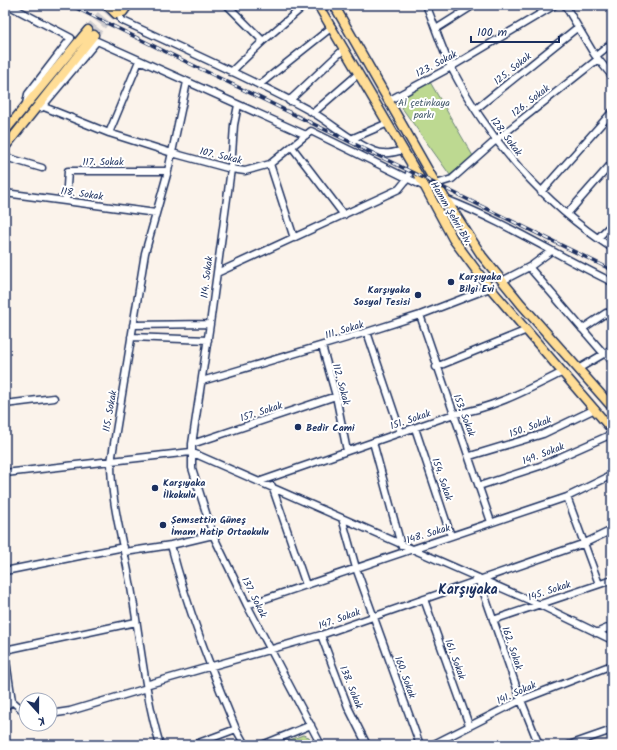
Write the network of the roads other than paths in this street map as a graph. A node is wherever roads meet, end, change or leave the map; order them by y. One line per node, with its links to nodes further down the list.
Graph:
1 (8, 5): 30 (street)
2 (107, 5): 12 (main road)
3 (128, 5): 12 (main road)
4 (227, 5): 16 (street)
5 (305, 5): 16 (street)
6 (318, 5): 13 (main road, Hamm Şehri Blv.)
7 (334, 5): 28 (main road, Hamm Şehri Blv.)
8 (426, 5): 15 (street, 128. Sokak)
9 (474, 5): 15 (street)
10 (556, 5): 21 (street, 123. Sokak)
11 (566, 5): 14 (street)
12 (119, 8): 22 (street)
13 (332, 27): 18 (main road, Hamm Şehri Blv.); 26 (street)
14 (578, 27): 19 (street); 32 (street, 125. Sokak)
15 (436, 29): 21 (street, 128. Sokak)
16 (263, 41): 22 (street)
17 (612, 43): 19 (street, 126. Sokak)
18 (344, 50): 23 (main road, Hamm Şehri Blv.); 27 (street)
19 (597, 57): 24 (street); 41 (street, 126. Sokak)
20 (139, 60): 25 (street); 31 (street); 38 (street)
21 (451, 67): 28 (street, 123. Sokak); 32 (street, 128. Sokak)
22 (231, 72): 26 (street)
23 (358, 74): 35 (street); 36 (main road, Hamm Şehri Blv.)
24 (612, 76)
25 (186, 82): 29 (street); 45 (street, 115. Sokak)
26 (258, 85): 27 (street)
27 (289, 101): 35 (street)
28 (388, 101): 54 (main road, Hamm Şehri Blv.)
29 (238, 105): 39 (street); 51 (street, 114. Sokak)
30 (26, 107): 33 (main road); 37 (main road)
31 (44, 107): 33 (street); 38 (street, 107. Sokak)
32 (476, 108): 41 (street, 128. Sokak)
33 (34, 111): 42 (main road)
34 (612, 112): 56 (street)
35 (313, 113): 40 (street)
36 (388, 123): 40 (street); 44 (main road, Hamm Şehri Blv.)
37 (5, 131)
38 (108, 133): 45 (street, 107. Sokak)
39 (306, 136): 43 (street, 107. Sokak); 53 (street)
40 (351, 139): 44 (street)
41 (496, 140): 54 (street, 126. Sokak); 56 (street, 128. Sokak)
42 (5, 147)
43 (292, 148): 48 (street, 107. Sokak); 62 (street)
44 (403, 150): 49 (main road, Hamm Şehri Blv.)
45 (172, 153): 51 (street, 107. Sokak); 52 (street, 115. Sokak)
46 (5, 157): 50 (street)
47 (612, 163): 61 (street)
48 (270, 164): 51 (street, 107. Sokak); 64 (street)
49 (411, 164): 53 (street); 55 (main road, Hamm Şehri Blv.)
50 (42, 168)
51 (231, 169): 69 (street, 114. Sokak)
52 (168, 171): 59 (street, 117. Sokak); 60 (street, 115. Sokak)
53 (408, 178): 55 (street); 62 (street)
54 (436, 184): 58 (main road, Hamm Şehri Blv.)
55 (424, 187): 72 (main road, Hamm Şehri Blv.)
56 (541, 192): 61 (street, 128. Sokak)
57 (5, 193): 59 (street, 118. Sokak)
58 (445, 198): 67 (street); 70 (main road, Hamm Şehri Blv.)
59 (66, 201): 60 (street, 118. Sokak)
60 (156, 213): 76 (street, 115. Sokak)
61 (567, 214): 65 (street, 128. Sokak)
62 (344, 215): 64 (street)
63 (612, 224): 65 (street)
64 (294, 238): 69 (street)
65 (598, 238): 66 (street, 128. Sokak)
66 (612, 248)
67 (550, 252): 68 (street); 71 (street)
68 (529, 267): 70 (street); 77 (street)
69 (217, 273): 75 (street, 114. Sokak)
70 (502, 281): 87 (main road, Hamm Şehri Blv.)
71 (612, 282)
72 (490, 288): 73 (street, 111. Sokak); 78 (main road, Hamm Şehri Blv.)
73 (420, 315): 79 (street, 111. Sokak); 86 (street, 153. Sokak)
74 (612, 319): 77 (street)
75 (210, 324): 76 (street); 81 (street, 114. Sokak)
76 (133, 325): 80 (street, 115. Sokak)
77 (582, 329): 84 (street)
78 (527, 330): 86 (street); 88 (main road, Hamm Şehri Blv.)
79 (367, 332): 82 (street, 111. Sokak); 98 (street)
80 (131, 337): 81 (street); 105 (street, 115. Sokak)
81 (208, 340): 89 (street, 114. Sokak)
82 (322, 346): 89 (street, 111. Sokak); 90 (street, 112. Sokak)
83 (612, 349): 84 (street)
84 (604, 354): 85 (street); 87 (street)
85 (612, 361)
86 (436, 367): 95 (street, 153. Sokak)
87 (578, 368): 93 (main road, Hamm Şehri Blv.)
88 (563, 372): 94 (main road, Hamm Şehri Blv.); 95 (street, 151. Sokak)
89 (202, 381): 101 (street, 114. Sokak)
90 (336, 396): 101 (street, 157. Sokak); 102 (street, 112. Sokak)
91 (54, 398): 92 (street)
92 (5, 404)
93 (612, 407)
94 (595, 409): 97 (main road, Hamm Şehri Blv.); 104 (street, 150. Sokak)
95 (454, 414): 96 (street, 151. Sokak); 104 (street, 153. Sokak)
96 (415, 428): 98 (street, 151. Sokak); 116 (street, 154. Sokak)
97 (612, 430)
98 (401, 432): 100 (street, 151. Sokak)
99 (612, 434): 110 (street, 149. Sokak)
100 (373, 442): 102 (street, 151. Sokak); 119 (street)
101 (192, 444): 103 (street, 114. Sokak)
102 (347, 451): 108 (street, 151. Sokak)
103 (191, 452): 105 (street); 108 (street); 115 (street, 137. Sokak)
104 (470, 456): 110 (street, 153. Sokak)
105 (111, 462): 106 (street); 120 (street, 115. Sokak)
106 (5, 474)
107 (612, 475): 111 (street, 148. Sokak)
108 (261, 481): 109 (street)
109 (272, 486): 112 (street); 127 (street)
110 (479, 486): 113 (street, 153. Sokak)
111 (567, 497): 113 (street, 148. Sokak); 117 (street)
112 (342, 518): 119 (street); 122 (street, 160. Sokak)
113 (491, 522): 116 (street, 148. Sokak)
114 (612, 530): 117 (street, 147. Sokak)
115 (214, 535): 118 (street); 130 (street, 137. Sokak)
116 (452, 536): 121 (street, 148. Sokak)
117 (584, 543): 124 (street, 147. Sokak); 126 (street)
118 (171, 544): 120 (street); 142 (street)
119 (401, 545): 121 (street)
120 (124, 549): 123 (street); 133 (street, 115. Sokak)
121 (410, 549): 122 (street, 148. Sokak); 124 (street)
122 (356, 568): 127 (street, 148. Sokak); 131 (street, 160. Sokak)
123 (5, 571)
124 (479, 579): 128 (street, 147. Sokak); 129 (street); 132 (street, 162. Sokak)
125 (612, 580): 126 (street, 145. Sokak)
126 (599, 584): 129 (street, 145. Sokak)
127 (306, 585): 130 (street, 148. Sokak)
128 (424, 599): 131 (street, 147. Sokak); 151 (street, 161. Sokak)
129 (538, 604): 132 (street, 145. Sokak); 135 (street)
130 (247, 605): 139 (street, 137. Sokak)
131 (373, 617): 136 (street, 147. Sokak); 160 (street, 160. Sokak)
132 (493, 620): 145 (street, 162. Sokak)
133 (136, 622): 138 (street); 143 (street, 115. Sokak)
134 (612, 626): 135 (street)
135 (596, 633): 137 (street)
136 (321, 636): 139 (street, 147. Sokak); 159 (street, 138. Sokak)
137 (612, 640)
138 (5, 650)
139 (272, 651): 142 (street, 147. Sokak); 150 (street, 137. Sokak)
140 (5, 654): 144 (street)
141 (612, 665): 145 (street, 141. Sokak)
142 (211, 668): 143 (street, 147. Sokak); 152 (street)
143 (147, 686): 149 (street, 147. Sokak); 154 (street, 115. Sokak)
144 (8, 693): 146 (street)
145 (521, 700): 151 (street, 141. Sokak); 162 (street, 162. Sokak)
146 (12, 701): 147 (street); 148 (street)
147 (18, 706)
148 (5, 707)
149 (58, 713)
150 (311, 725): 157 (street); 158 (street, 137. Sokak)
151 (469, 725): 161 (street, 141. Sokak)
152 (236, 729): 155 (street); 156 (street)
153 (612, 730): 163 (street)
154 (160, 745)
155 (194, 745)
156 (245, 745)
157 (262, 745)
158 (321, 745)
159 (367, 745)
160 (420, 745)
161 (432, 745)
162 (539, 745)
163 (569, 745)

